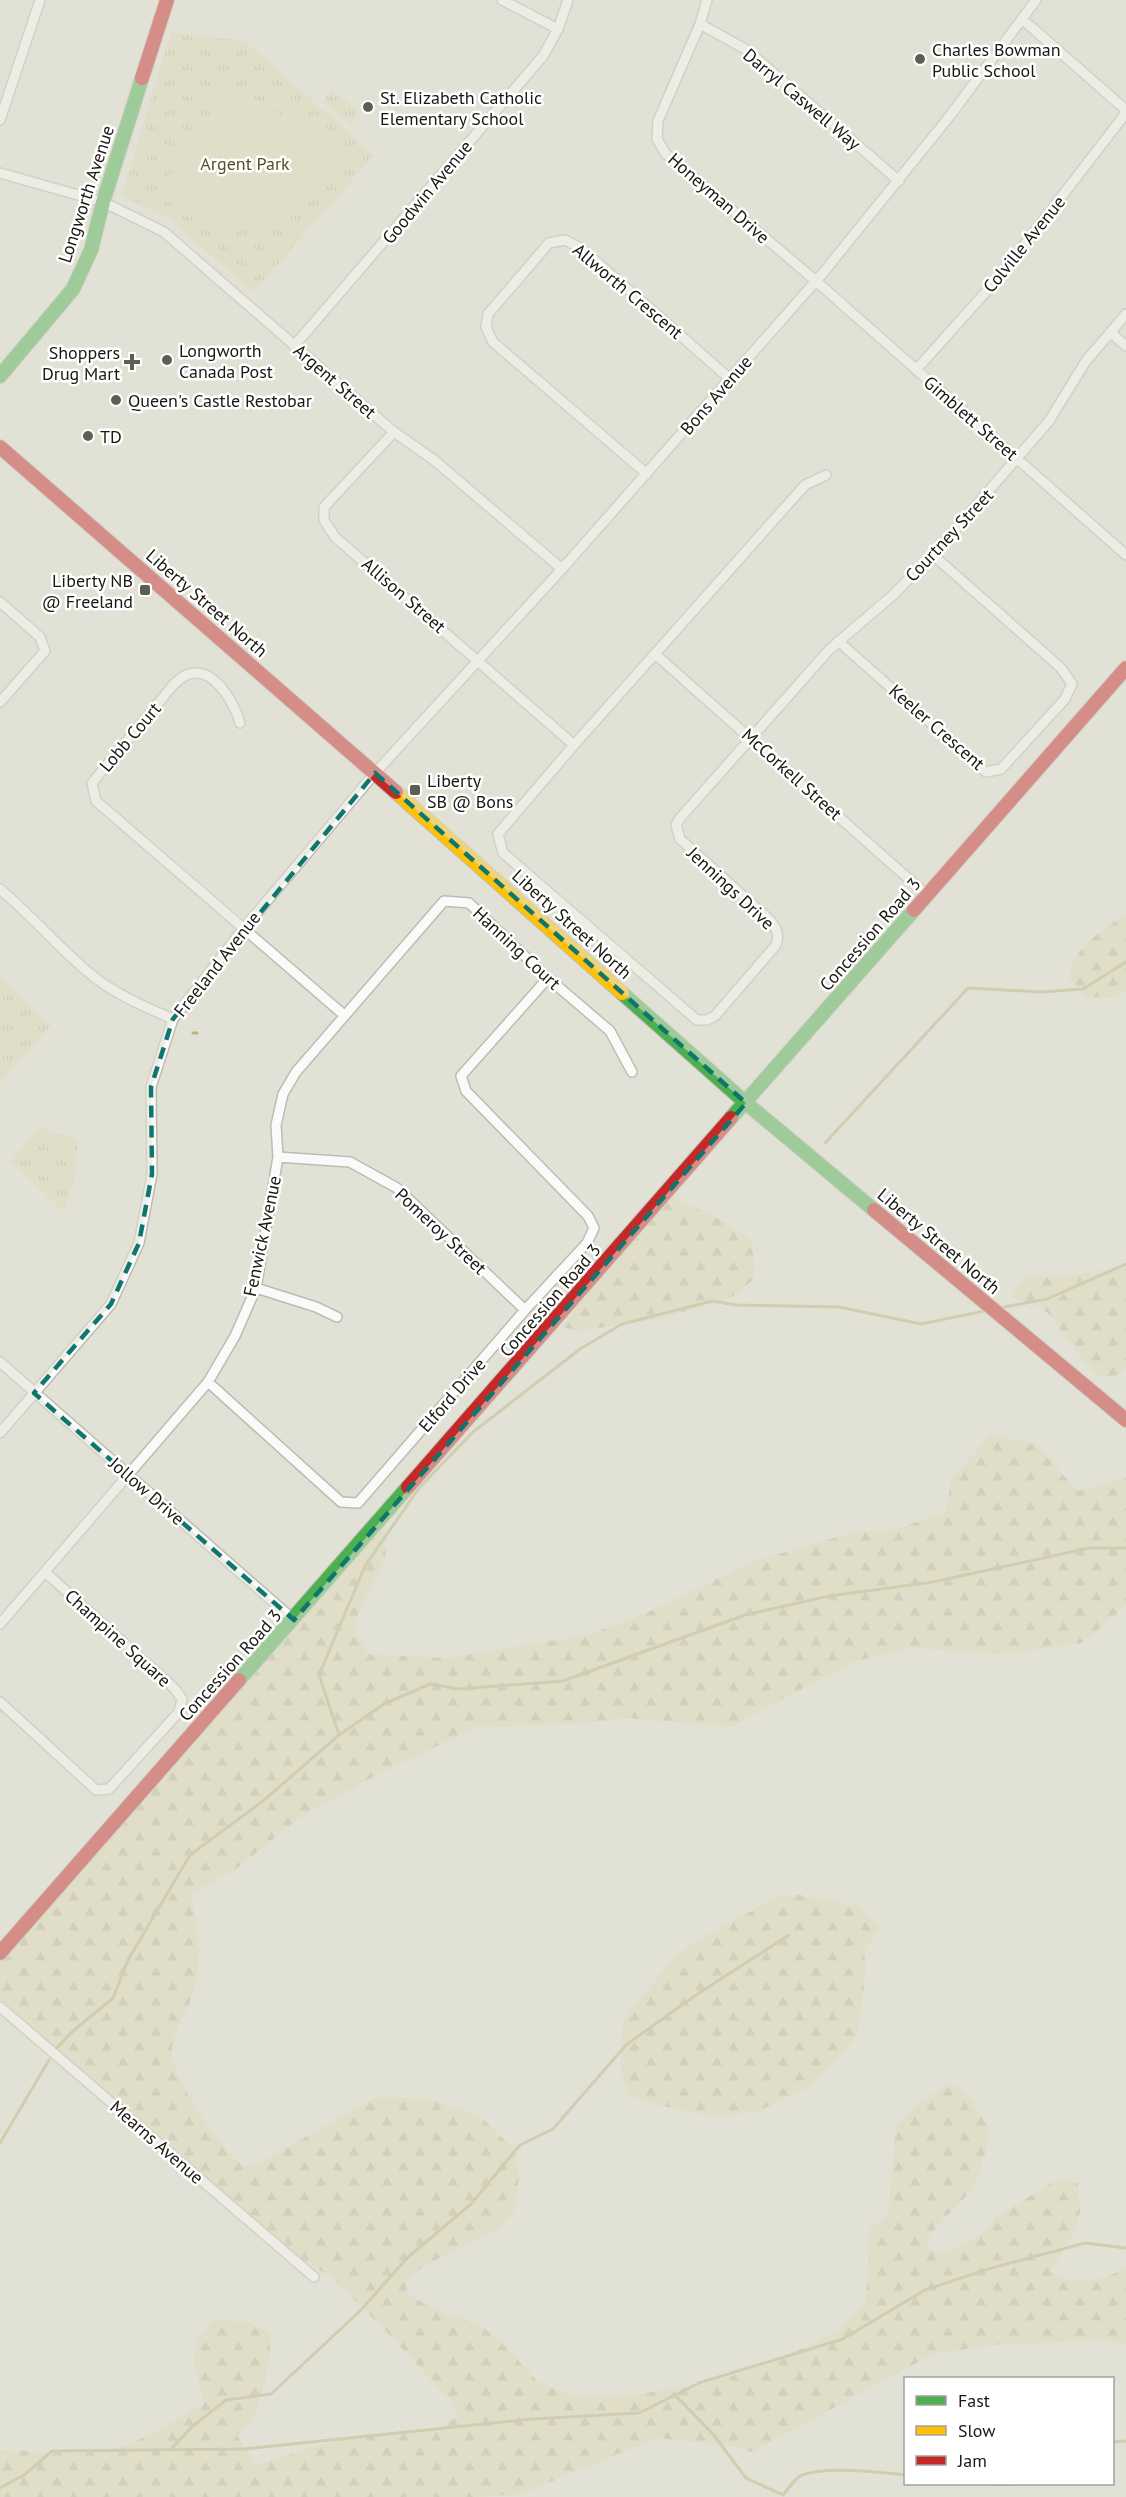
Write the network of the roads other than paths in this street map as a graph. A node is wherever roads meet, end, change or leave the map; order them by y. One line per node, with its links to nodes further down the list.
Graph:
1 (40, 0): 11 (street)
2 (167, 0): 14 (street, Longworth Avenue)
3 (502, 0): 9 (street)
4 (568, 0): 9 (street, Goodwin Avenue)
5 (707, 0): 8 (street, Honeyman Drive)
6 (1036, 0): 7 (street, Bons Avenue)
7 (1022, 19): 10 (street); 13 (street, Bons Avenue)
8 (700, 24): 13 (street, Darryl Caswell Way); 15 (street, Honeyman Drive)
9 (558, 29): 18 (street, Goodwin Avenue)
10 (1126, 111): 20 (street, Colville Avenue)
11 (0, 120)
12 (0, 174): 14 (street, Argent Street)
13 (899, 181): 15 (street, Bons Avenue)
14 (103, 202): 18 (street, Argent Street); 21 (street, Longworth Avenue)
15 (816, 280): 20 (street, Gimblett Street); 22 (street, Bons Avenue)
16 (1126, 314): 17 (street, Courtney Street)
17 (1111, 333): 19 (street); 25 (street, Courtney Street)
18 (294, 346): 23 (street, Argent Street)
19 (1126, 346)
20 (915, 370): 25 (street, Gimblett Street)
21 (0, 376)
22 (730, 379): 26 (street, Bons Avenue); 26 (street, Allworth Crescent)
23 (394, 432): 30 (street, Argent Street); 34 (street, Allison Street)
24 (0, 447): 40 (street, Liberty Street North)
25 (1017, 459): 28 (street, Courtney Street); 29 (street, Gimblett Street)
26 (647, 474): 30 (street, Bons Avenue)
27 (826, 475): 33 (street, Jennings Drive)
28 (933, 555): 32 (street, Courtney Street); 32 (street, Keeler Crescent)
29 (1126, 555)
30 (562, 568): 34 (street, Bons Avenue)
31 (0, 602): 36 (street)
32 (838, 641): 38 (street, Courtney Street)
33 (655, 654): 38 (street, McCorkell Street); 39 (street, Jennings Drive)
34 (478, 660): 39 (street, Allison Street); 40 (street, Bons Avenue)
35 (1126, 668): 42 (street, Concession Road 3)
36 (0, 702)
37 (240, 723): 43 (street, Lobb Court)
38 (750, 737): 39 (street, Jennings Drive); 42 (street, McCorkell Street)
39 (573, 745)
40 (375, 773): 43 (street, Freeland Avenue); 48 (street, Liberty Street North)
41 (0, 889): 46 (street)
42 (928, 896): 48 (street, Concession Road 3)
43 (244, 928): 45 (street); 46 (street, Freeland Avenue)
44 (548, 978): 45 (street, Hanning Court); 47 (street, Hanning Court); 51 (street, Elford Drive)
45 (344, 1015): 49 (street, Fenwick Avenue)
46 (172, 1019): 55 (street, Freeland Avenue)
47 (633, 1072)
48 (746, 1103): 56 (street, Liberty Street North); 60 (street, Concession Road 3)
49 (278, 1157): 50 (street, Fenwick Avenue); 51 (street, Pomeroy Street)
50 (256, 1288): 52 (street); 54 (street, Fenwick Avenue)
51 (525, 1310): 54 (street, Elford Drive)
52 (336, 1317)
53 (0, 1362): 55 (street, Jollow Drive)
54 (208, 1382): 58 (street, Fenwick Avenue)
55 (34, 1393): 57 (street, Freeland Avenue); 58 (street, Jollow Drive)
56 (1126, 1420)
57 (0, 1433)
58 (128, 1474): 59 (street); 60 (street, Jollow Drive)
59 (46, 1573): 61 (street); 62 (street, Champine Square)
60 (294, 1620): 63 (street, Concession Road 3)
61 (0, 1624)
62 (0, 1702)
63 (0, 1953)
64 (0, 2007): 65 (street, Mearns Avenue)
65 (314, 2277)

